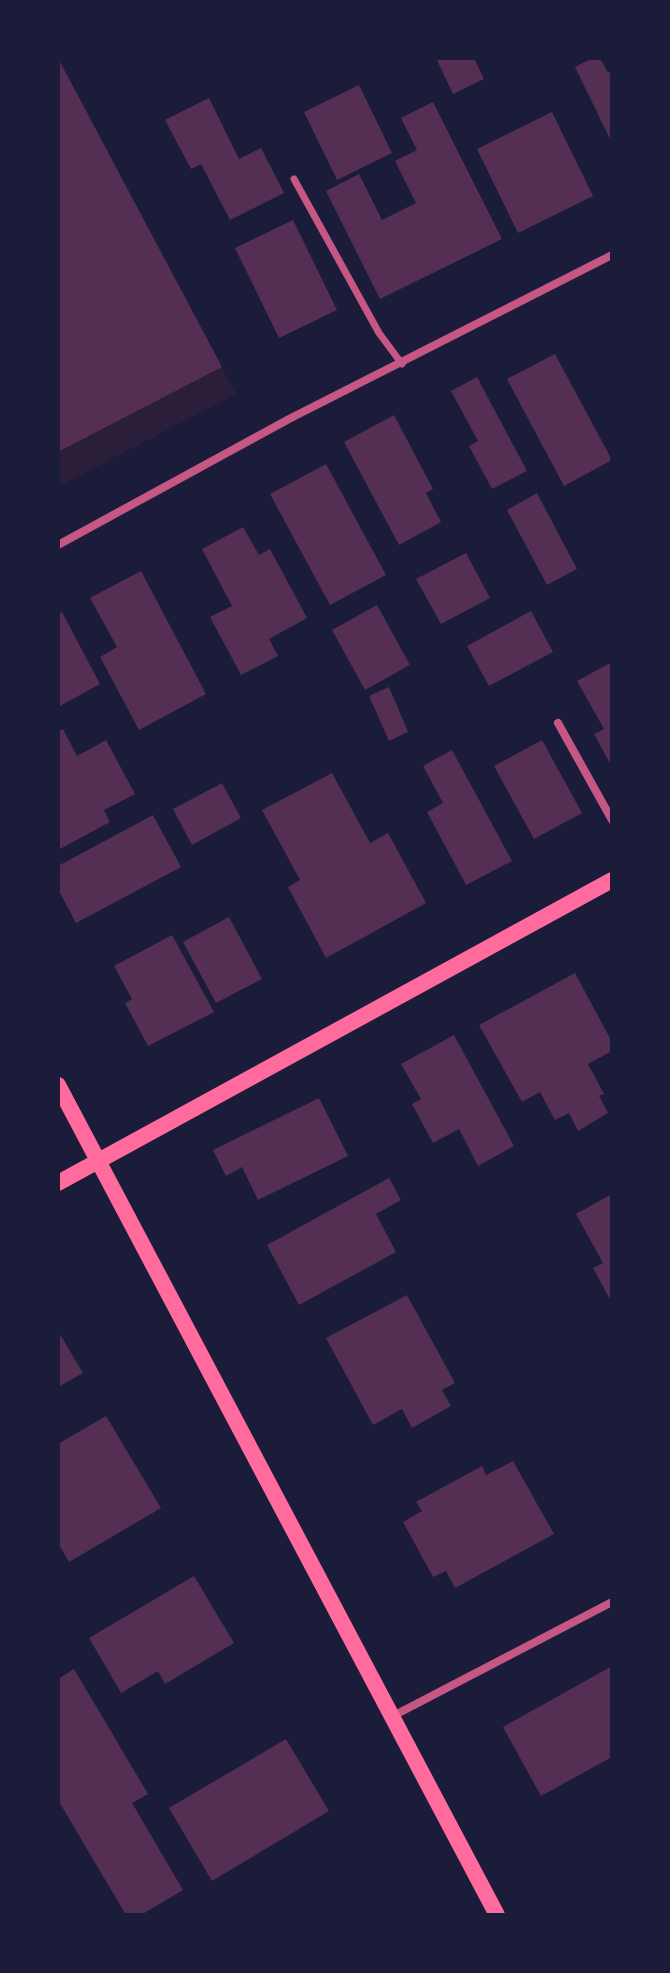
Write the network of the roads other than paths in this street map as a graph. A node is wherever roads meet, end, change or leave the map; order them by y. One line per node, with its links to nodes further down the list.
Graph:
1 (294, 179): 3 (street)
2 (612, 255): 3 (street)
3 (402, 364): 4 (street)
4 (58, 545)
5 (558, 723): 6 (street)
6 (612, 820)
7 (612, 880): 9 (main road)
8 (58, 1085): 9 (main road)
9 (97, 1160): 10 (main road); 12 (main road)
10 (58, 1183)
11 (612, 1602): 12 (street)
12 (392, 1717): 13 (main road)
13 (497, 1915)

